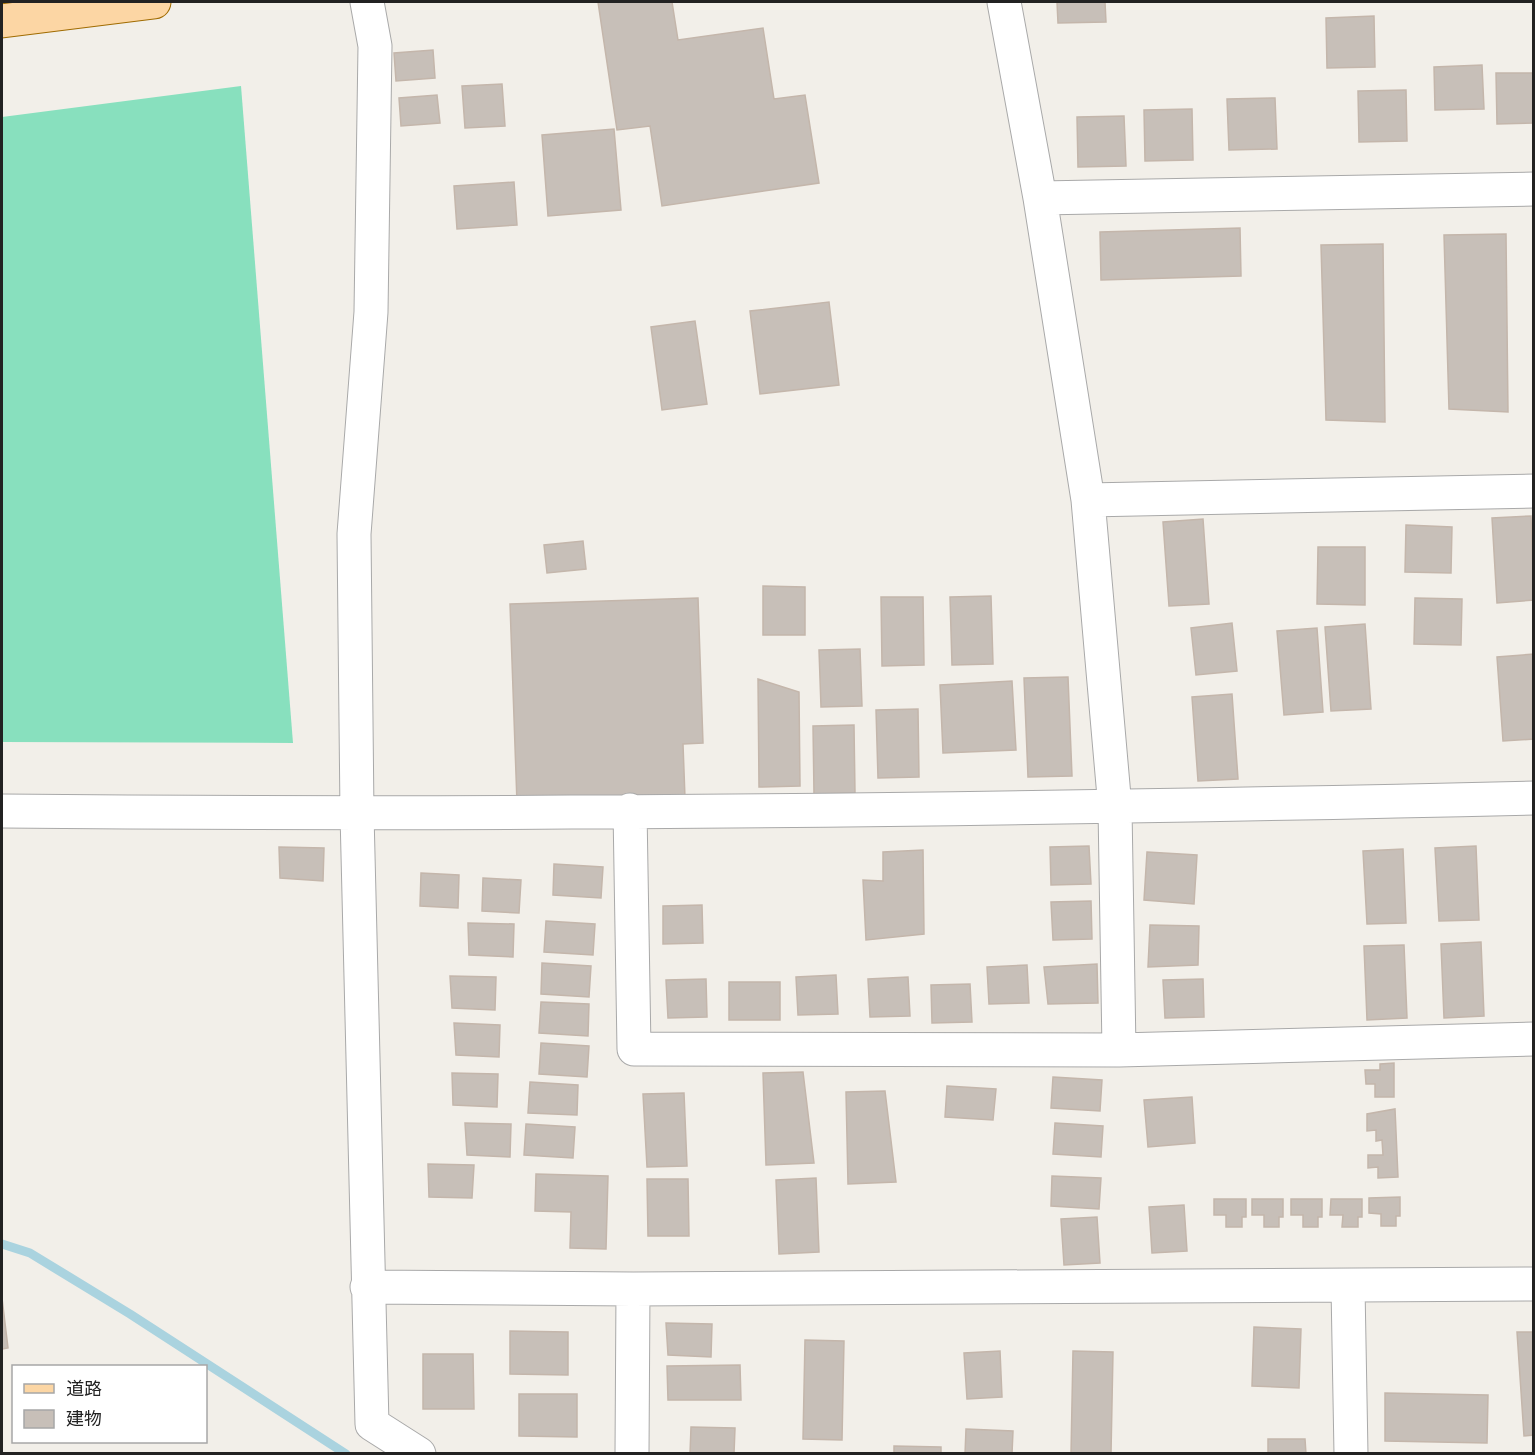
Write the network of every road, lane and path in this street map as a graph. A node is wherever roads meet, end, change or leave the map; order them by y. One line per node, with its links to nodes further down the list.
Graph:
1 (154, 2): 4 (main road)
2 (367, 2): 13 (street)
3 (1004, 2): 6 (street)
4 (2, 21)
5 (1533, 189): 6 (street)
6 (1040, 198): 8 (street)
7 (1533, 491): 8 (street)
8 (1088, 500): 10 (street)
9 (1533, 798): 10 (street)
10 (1115, 808): 11 (street); 15 (street)
11 (630, 810): 13 (street); 15 (street)
12 (2, 811): 13 (street)
13 (357, 814): 17 (street)
14 (1533, 1039): 15 (street)
15 (1119, 1050)
16 (1533, 1284): 18 (street)
17 (367, 1287): 19 (street); 20 (street)
18 (1348, 1287): 19 (street); 22 (street)
19 (633, 1289): 21 (street)
20 (419, 1454)
21 (632, 1454)
22 (1351, 1454)

